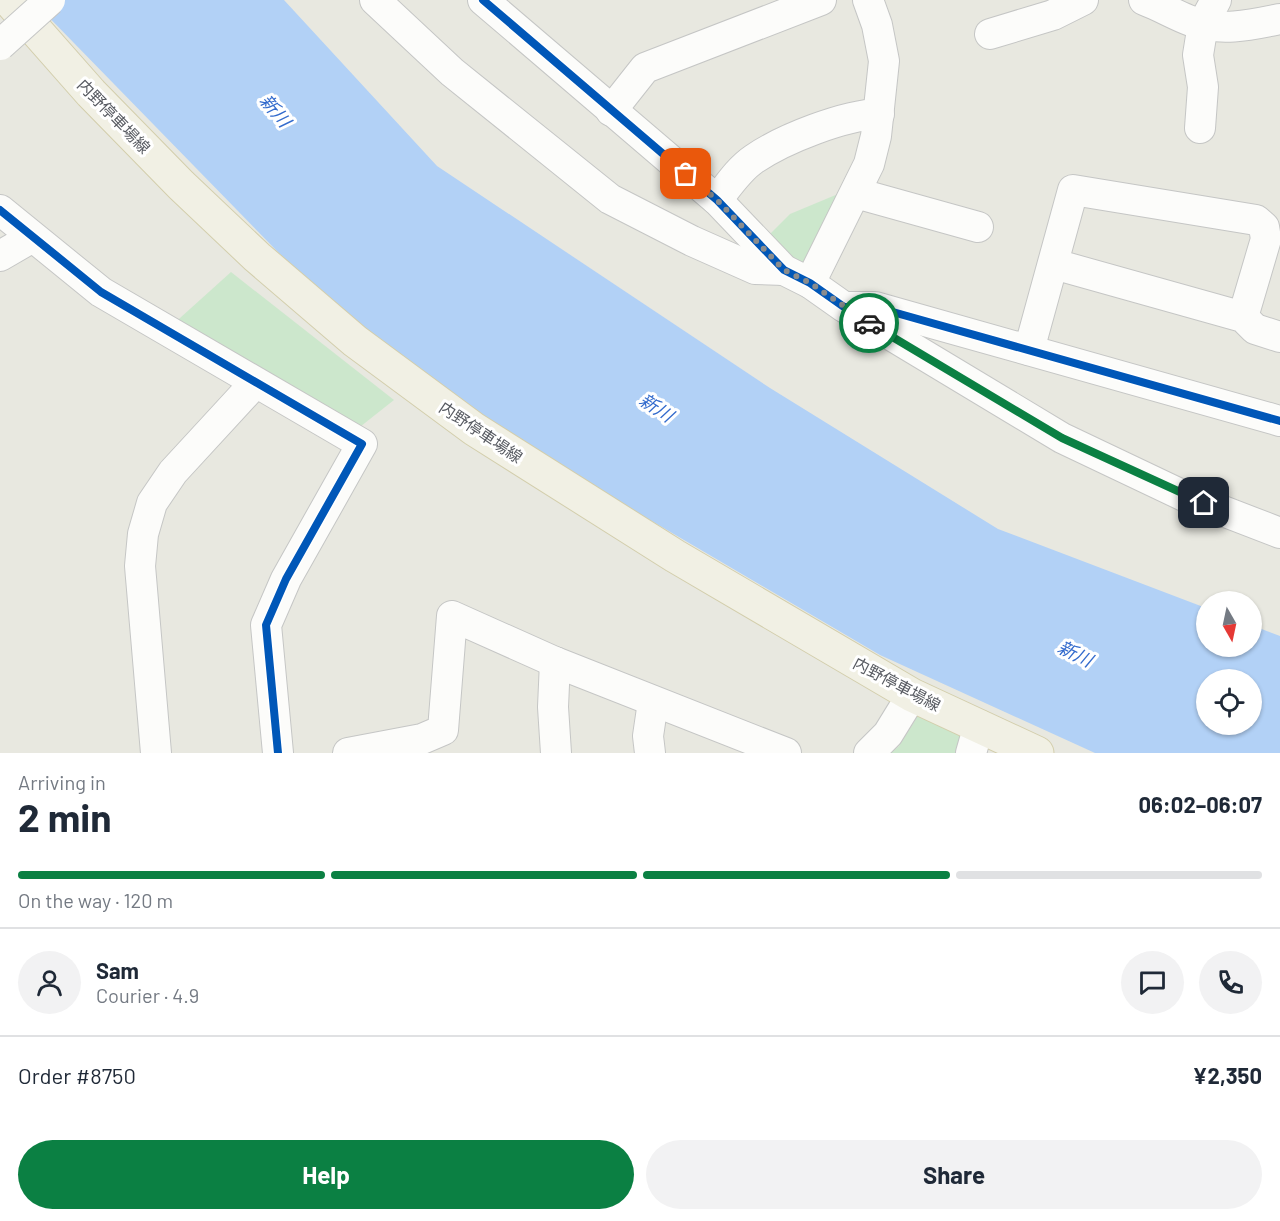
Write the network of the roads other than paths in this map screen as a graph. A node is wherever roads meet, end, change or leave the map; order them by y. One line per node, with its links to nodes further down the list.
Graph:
1 (9, 0): 33 (main road, 内野停車場線)
2 (50, 0): 12 (street, bridge)
3 (375, 0): 23 (street)
4 (821, 0): 13 (street)
5 (868, 0): 14 (street)
6 (1083, 0): 11 (street)
7 (1144, 0): 9 (street)
8 (500, 5): 13 (street)
9 (1209, 12): 10 (street); 15 (street)
10 (1280, 19)
11 (990, 34)
12 (0, 45)
13 (611, 111): 17 (street)
14 (879, 114): 16 (street); 17 (street)
15 (1200, 128)
16 (856, 193): 19 (street); 24 (street)
17 (717, 200): 23 (street)
18 (0, 210): 20 (street)
19 (978, 227)
20 (31, 238): 21 (street); 29 (street)
21 (0, 256)
22 (1054, 264): 26 (street); 26 (street); 28 (street)
23 (784, 270): 24 (street)
24 (810, 283): 25 (street)
25 (844, 307): 28 (street); 31 (street)
26 (1243, 317): 27 (street)
27 (1280, 337)
28 (1029, 350): 30 (street)
29 (255, 383): 37 (street); 38 (street)
30 (1280, 421)
31 (1280, 533)
32 (555, 662): 34 (street); 39 (street); 40 (street)
33 (912, 695): 35 (main road, 内野停車場線); 42 (street)
34 (654, 702): 36 (street); 41 (street)
35 (975, 739): 43 (main road, 内野停車場線)
36 (782, 752)
37 (156, 753)
38 (278, 753)
39 (348, 753)
40 (556, 753)
41 (650, 753)
42 (869, 753)
43 (1037, 753)

